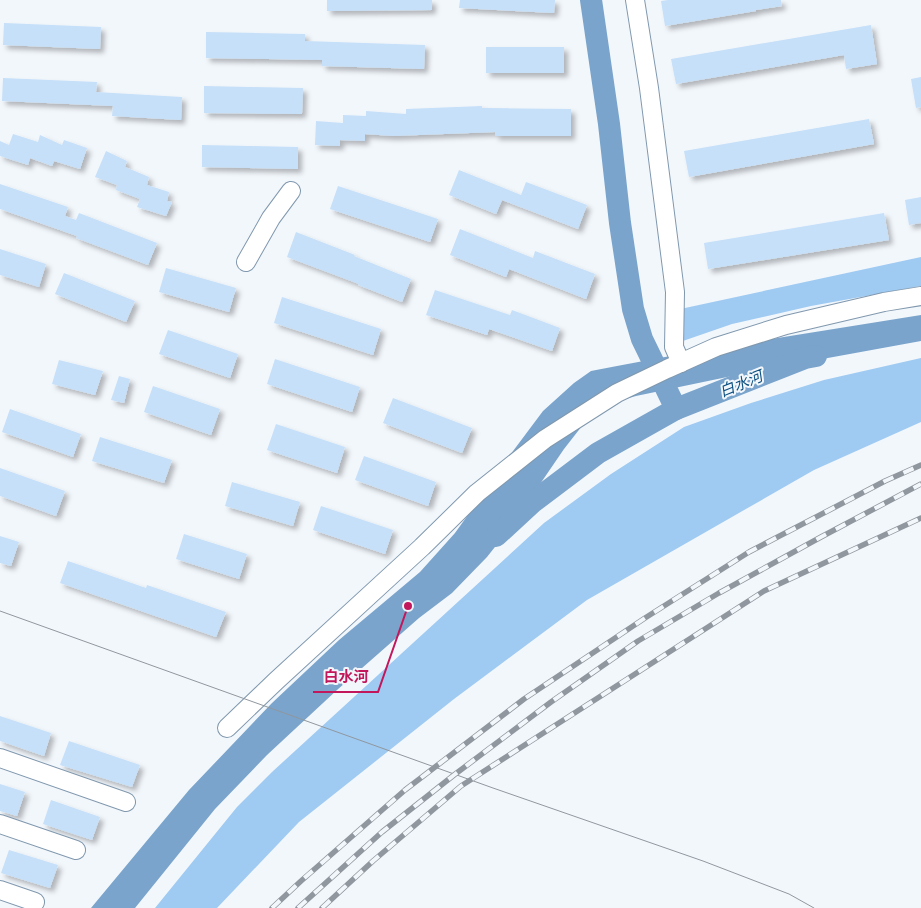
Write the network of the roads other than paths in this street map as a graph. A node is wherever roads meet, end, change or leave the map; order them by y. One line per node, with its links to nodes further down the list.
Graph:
1 (635, 0): 5 (street)
2 (291, 191): 3 (street)
3 (246, 262)
4 (921, 296): 5 (street)
5 (674, 366): 6 (street)
6 (227, 728)
7 (0, 758): 8 (street)
8 (126, 802)
9 (0, 824): 10 (street)
10 (76, 850)
11 (0, 890): 12 (street)
12 (35, 902)

